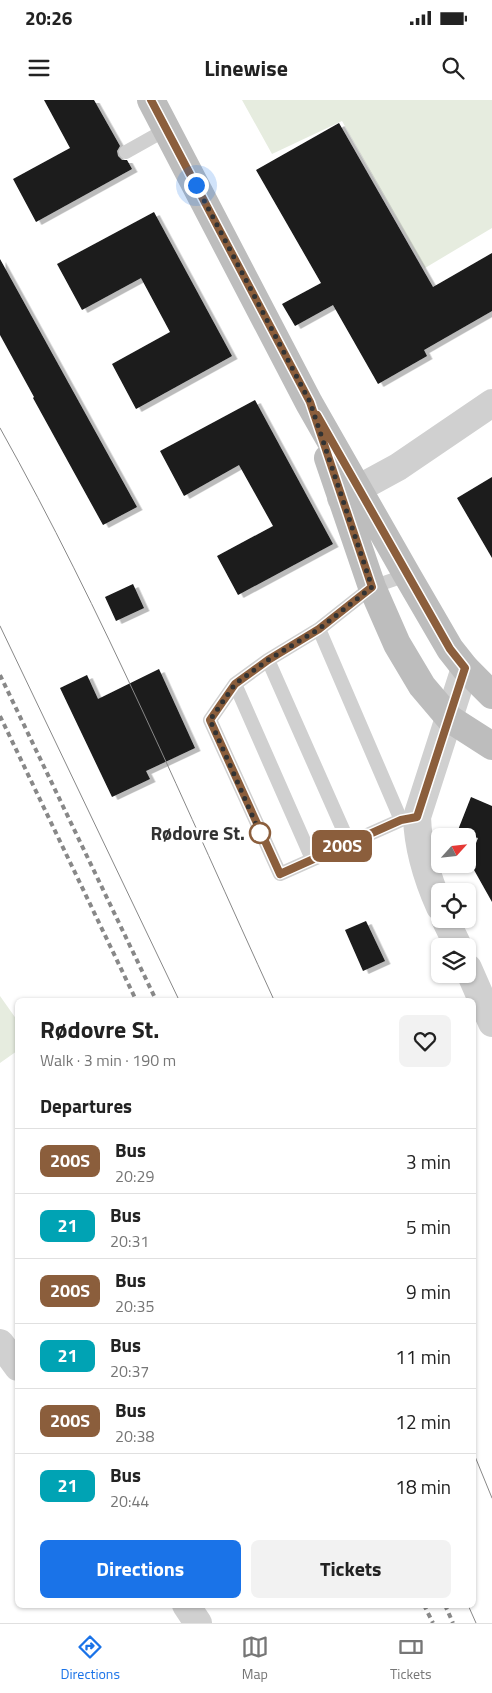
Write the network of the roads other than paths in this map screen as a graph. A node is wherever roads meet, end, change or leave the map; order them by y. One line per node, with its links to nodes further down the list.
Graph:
1 (151, 100): 2 (street)
2 (167, 129): 3 (lane); 5 (street)
3 (126, 152)
4 (492, 403): 5 (street)
5 (350, 493): 6 (street); 7 (street)
6 (407, 574): 7 (lane); 10 (street)
7 (372, 587): 8 (lane); 13 (street)
8 (319, 629): 9 (lane); 15 (lane)
9 (268, 660): 11 (lane); 16 (lane)
10 (465, 668): 12 (street); 13 (street)
11 (235, 684): 17 (lane); 17 (lane)
12 (492, 695)
13 (450, 719): 14 (street); 15 (street)
14 (492, 746)
15 (409, 819): 16 (lane); 18 (street)
16 (349, 842): 17 (lane)
17 (312, 859)
18 (431, 885)
19 (475, 983): 20 (street)
20 (492, 1023)
21 (0, 1344): 22 (street)
22 (15, 1363)
23 (188, 1608): 24 (street)
24 (198, 1623)

